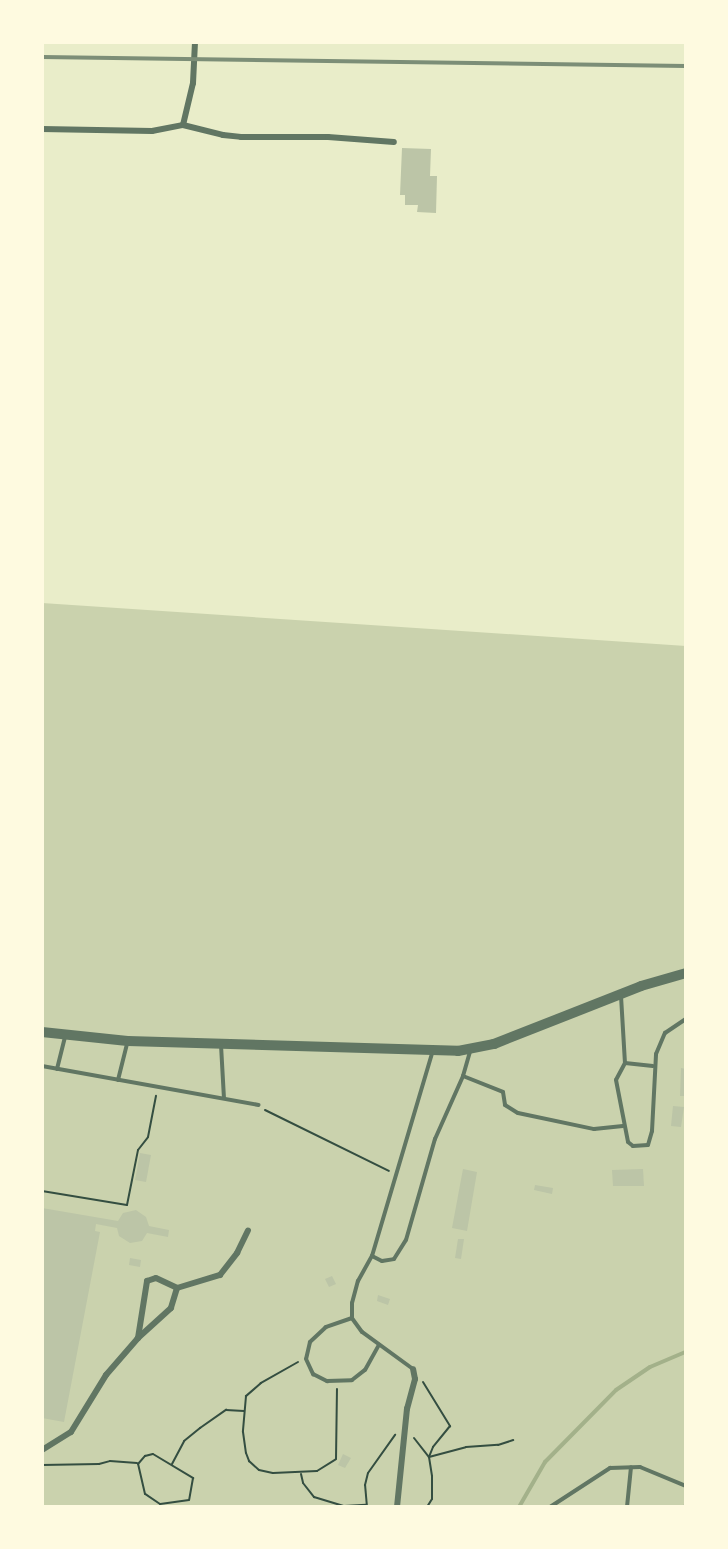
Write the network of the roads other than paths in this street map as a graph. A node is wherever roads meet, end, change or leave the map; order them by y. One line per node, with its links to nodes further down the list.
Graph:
1 (195, 42): 2 (street)
2 (183, 125): 3 (street); 4 (street)
3 (42, 129)
4 (394, 142)
5 (686, 973): 6 (street)
6 (621, 994): 12 (street); 14 (lane)
7 (686, 1019): 16 (lane)
8 (42, 1032): 9 (street)
9 (65, 1036): 10 (street); 17 (lane)
10 (128, 1041): 11 (street); 19 (lane)
11 (221, 1043): 13 (street); 20 (lane)
12 (471, 1049): 13 (street); 18 (lane)
13 (432, 1052): 24 (lane)
14 (625, 1063): 16 (lane); 22 (lane)
15 (42, 1066): 17 (lane)
16 (653, 1066): 22 (lane)
17 (57, 1069): 19 (lane)
18 (463, 1076): 22 (lane); 24 (lane)
19 (118, 1080): 20 (lane)
20 (224, 1098): 21 (lane)
21 (259, 1105)
22 (623, 1126)
23 (248, 1230): 25 (street)
24 (372, 1256): 26 (lane)
25 (177, 1288): 27 (street); 27 (street)
26 (352, 1318): 28 (lane); 28 (lane)
27 (138, 1338): 30 (street)
28 (379, 1345): 29 (lane)
29 (413, 1369): 33 (street)
30 (42, 1450)
31 (631, 1467): 32 (lane); 34 (lane); 35 (lane)
32 (686, 1486)
33 (397, 1507)
34 (550, 1507)
35 (627, 1507)

